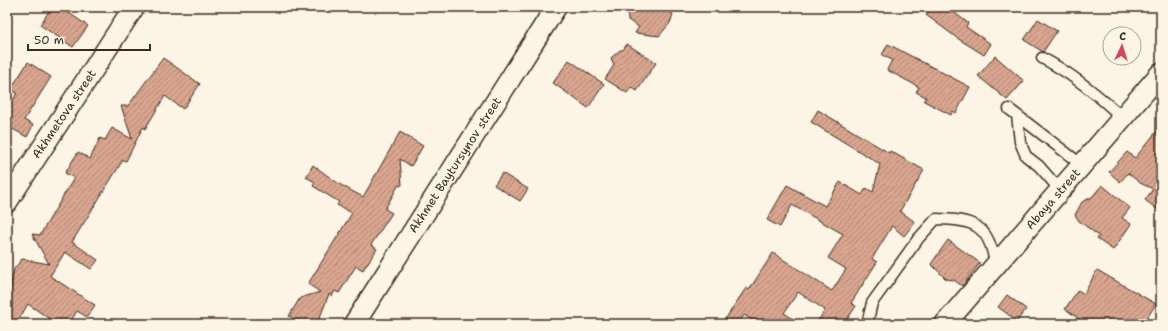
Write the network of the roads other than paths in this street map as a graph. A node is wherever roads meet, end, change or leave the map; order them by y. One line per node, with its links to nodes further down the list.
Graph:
1 (134, 7): 8 (street, Akhmetova street)
2 (556, 7): 10 (street, Akhmet Baytursynov street)
3 (1042, 58): 5 (lane)
4 (1161, 74): 5 (street, Abaya street)
5 (1116, 126): 6 (street, Abaya street)
6 (1082, 165): 7 (street, Abaya street); 7 (lane)
7 (1060, 190): 9 (street, Abaya street)
8 (7, 202)
9 (995, 265): 11 (lane); 12 (street, Abaya street)
10 (354, 324)
11 (867, 324)
12 (945, 324)

